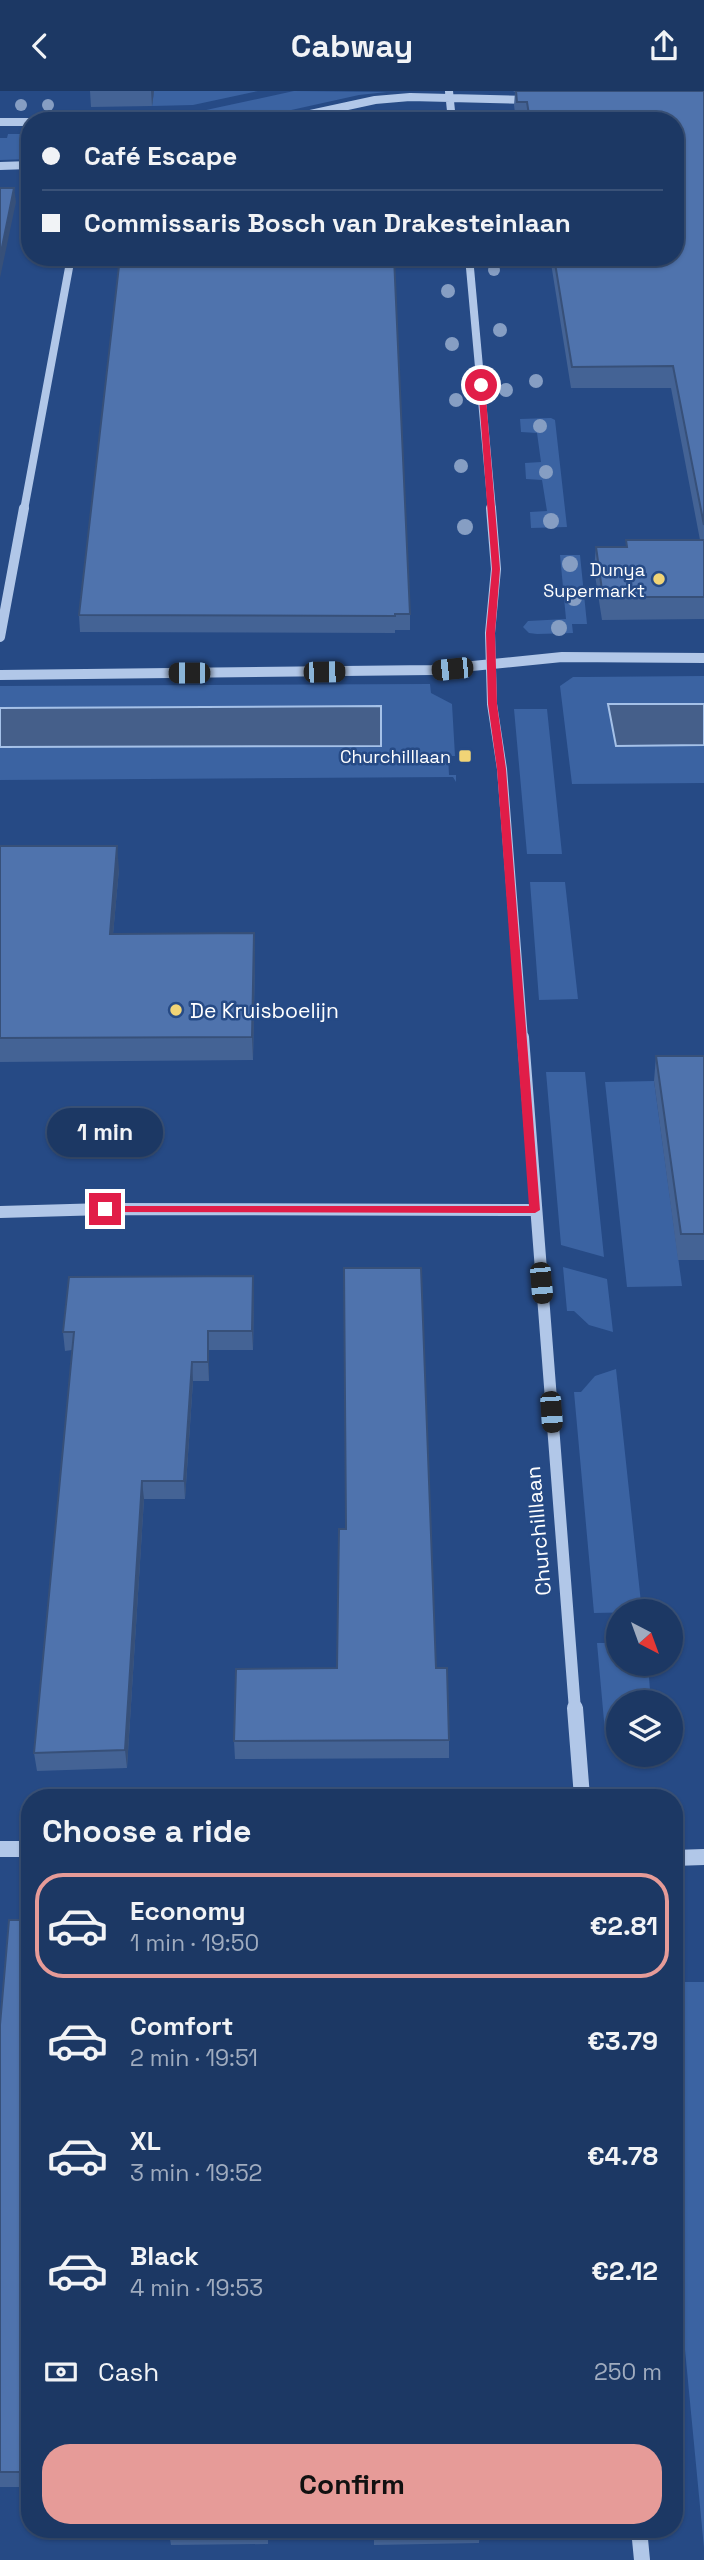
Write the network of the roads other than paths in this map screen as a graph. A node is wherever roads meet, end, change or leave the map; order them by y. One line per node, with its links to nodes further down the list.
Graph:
1 (449, 95): 2 (street); 3 (street)
2 (543, 100)
3 (320, 112)
4 (0, 122): 5 (street)
5 (21, 122)
6 (21, 165): 7 (street)
7 (0, 166)
8 (69, 266): 10 (street)
9 (470, 266): 12 (street, Churchilllaan)
10 (0, 637)
11 (704, 658): 12 (street)
12 (491, 665): 13 (street); 14 (street, Churchilllaan)
13 (0, 675)
14 (535, 1210): 15 (street); 16 (street, Churchilllaan)
15 (0, 1212)
16 (581, 1789)
17 (0, 1849): 18 (street)
18 (21, 1849)
19 (704, 1857): 20 (street)
20 (683, 1858)
21 (640, 2538): 22 (street)
22 (642, 2560)

